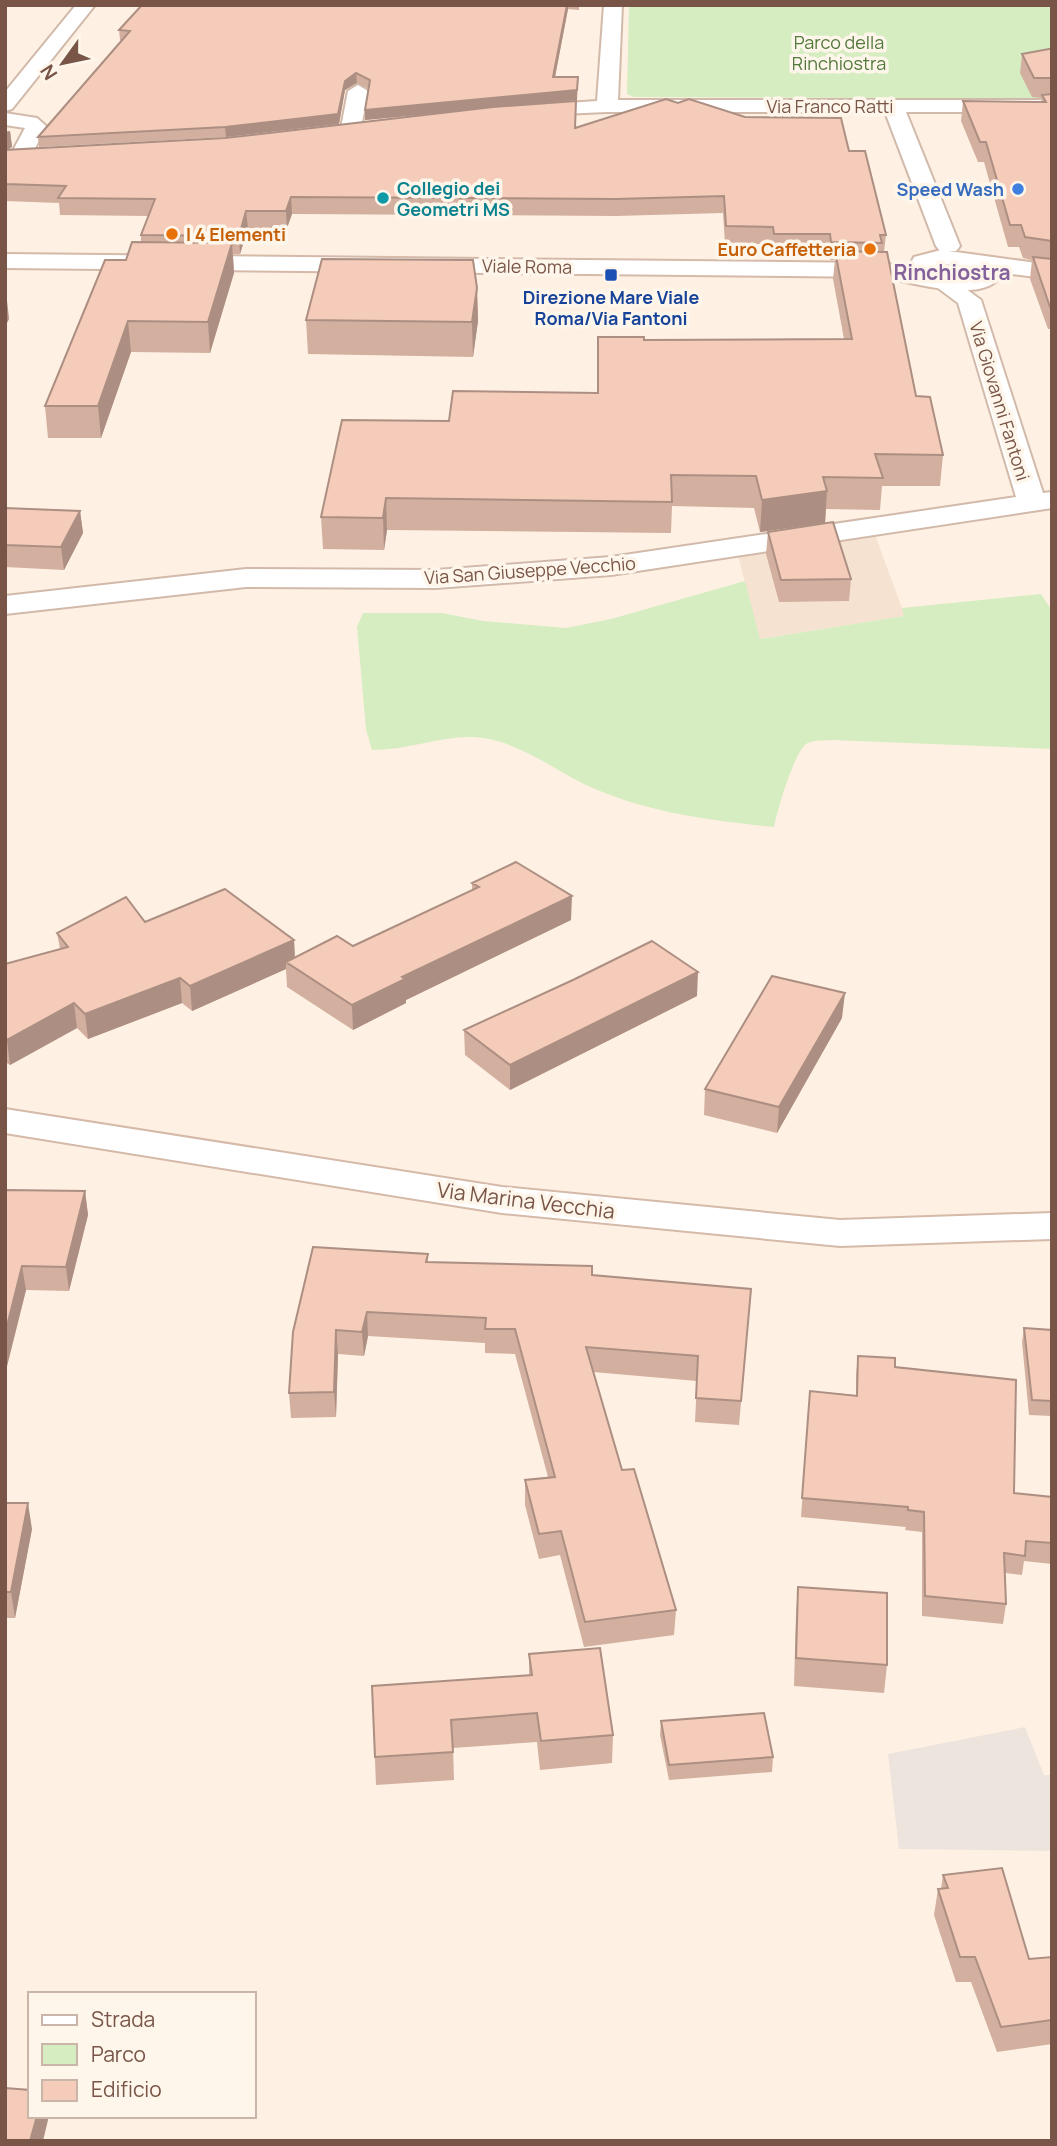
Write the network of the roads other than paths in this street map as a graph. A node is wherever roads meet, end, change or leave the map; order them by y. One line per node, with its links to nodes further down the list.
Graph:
1 (86, 5): 4 (street)
2 (613, 5): 5 (street)
3 (358, 91): 11 (street)
4 (5, 106)
5 (607, 106): 6 (street, Via Franco Ratti); 8 (street, Via Franco Ratti)
6 (893, 106): 7 (street, Via Franco Ratti); 16 (street)
7 (1052, 106)
8 (506, 113)
9 (5, 119): 14 (street)
10 (376, 129): 11 (street)
11 (350, 133): 12 (street)
12 (327, 135)
13 (48, 156): 14 (street)
14 (13, 158)
15 (5, 261): 16 (street, Viale Roma)
16 (934, 265): 18 (street, Via Giovanni Fantoni); 18 (street, Viale Roma)
17 (1041, 271): 18 (street, Viale Roma)
18 (977, 277): 19 (street, Via Giovanni Fantoni)
19 (1042, 501): 20 (street, Via San Giuseppe Vecchio)
20 (5, 605)
21 (5, 1121): 22 (street, Via Marina Vecchia)
22 (1052, 1226)

